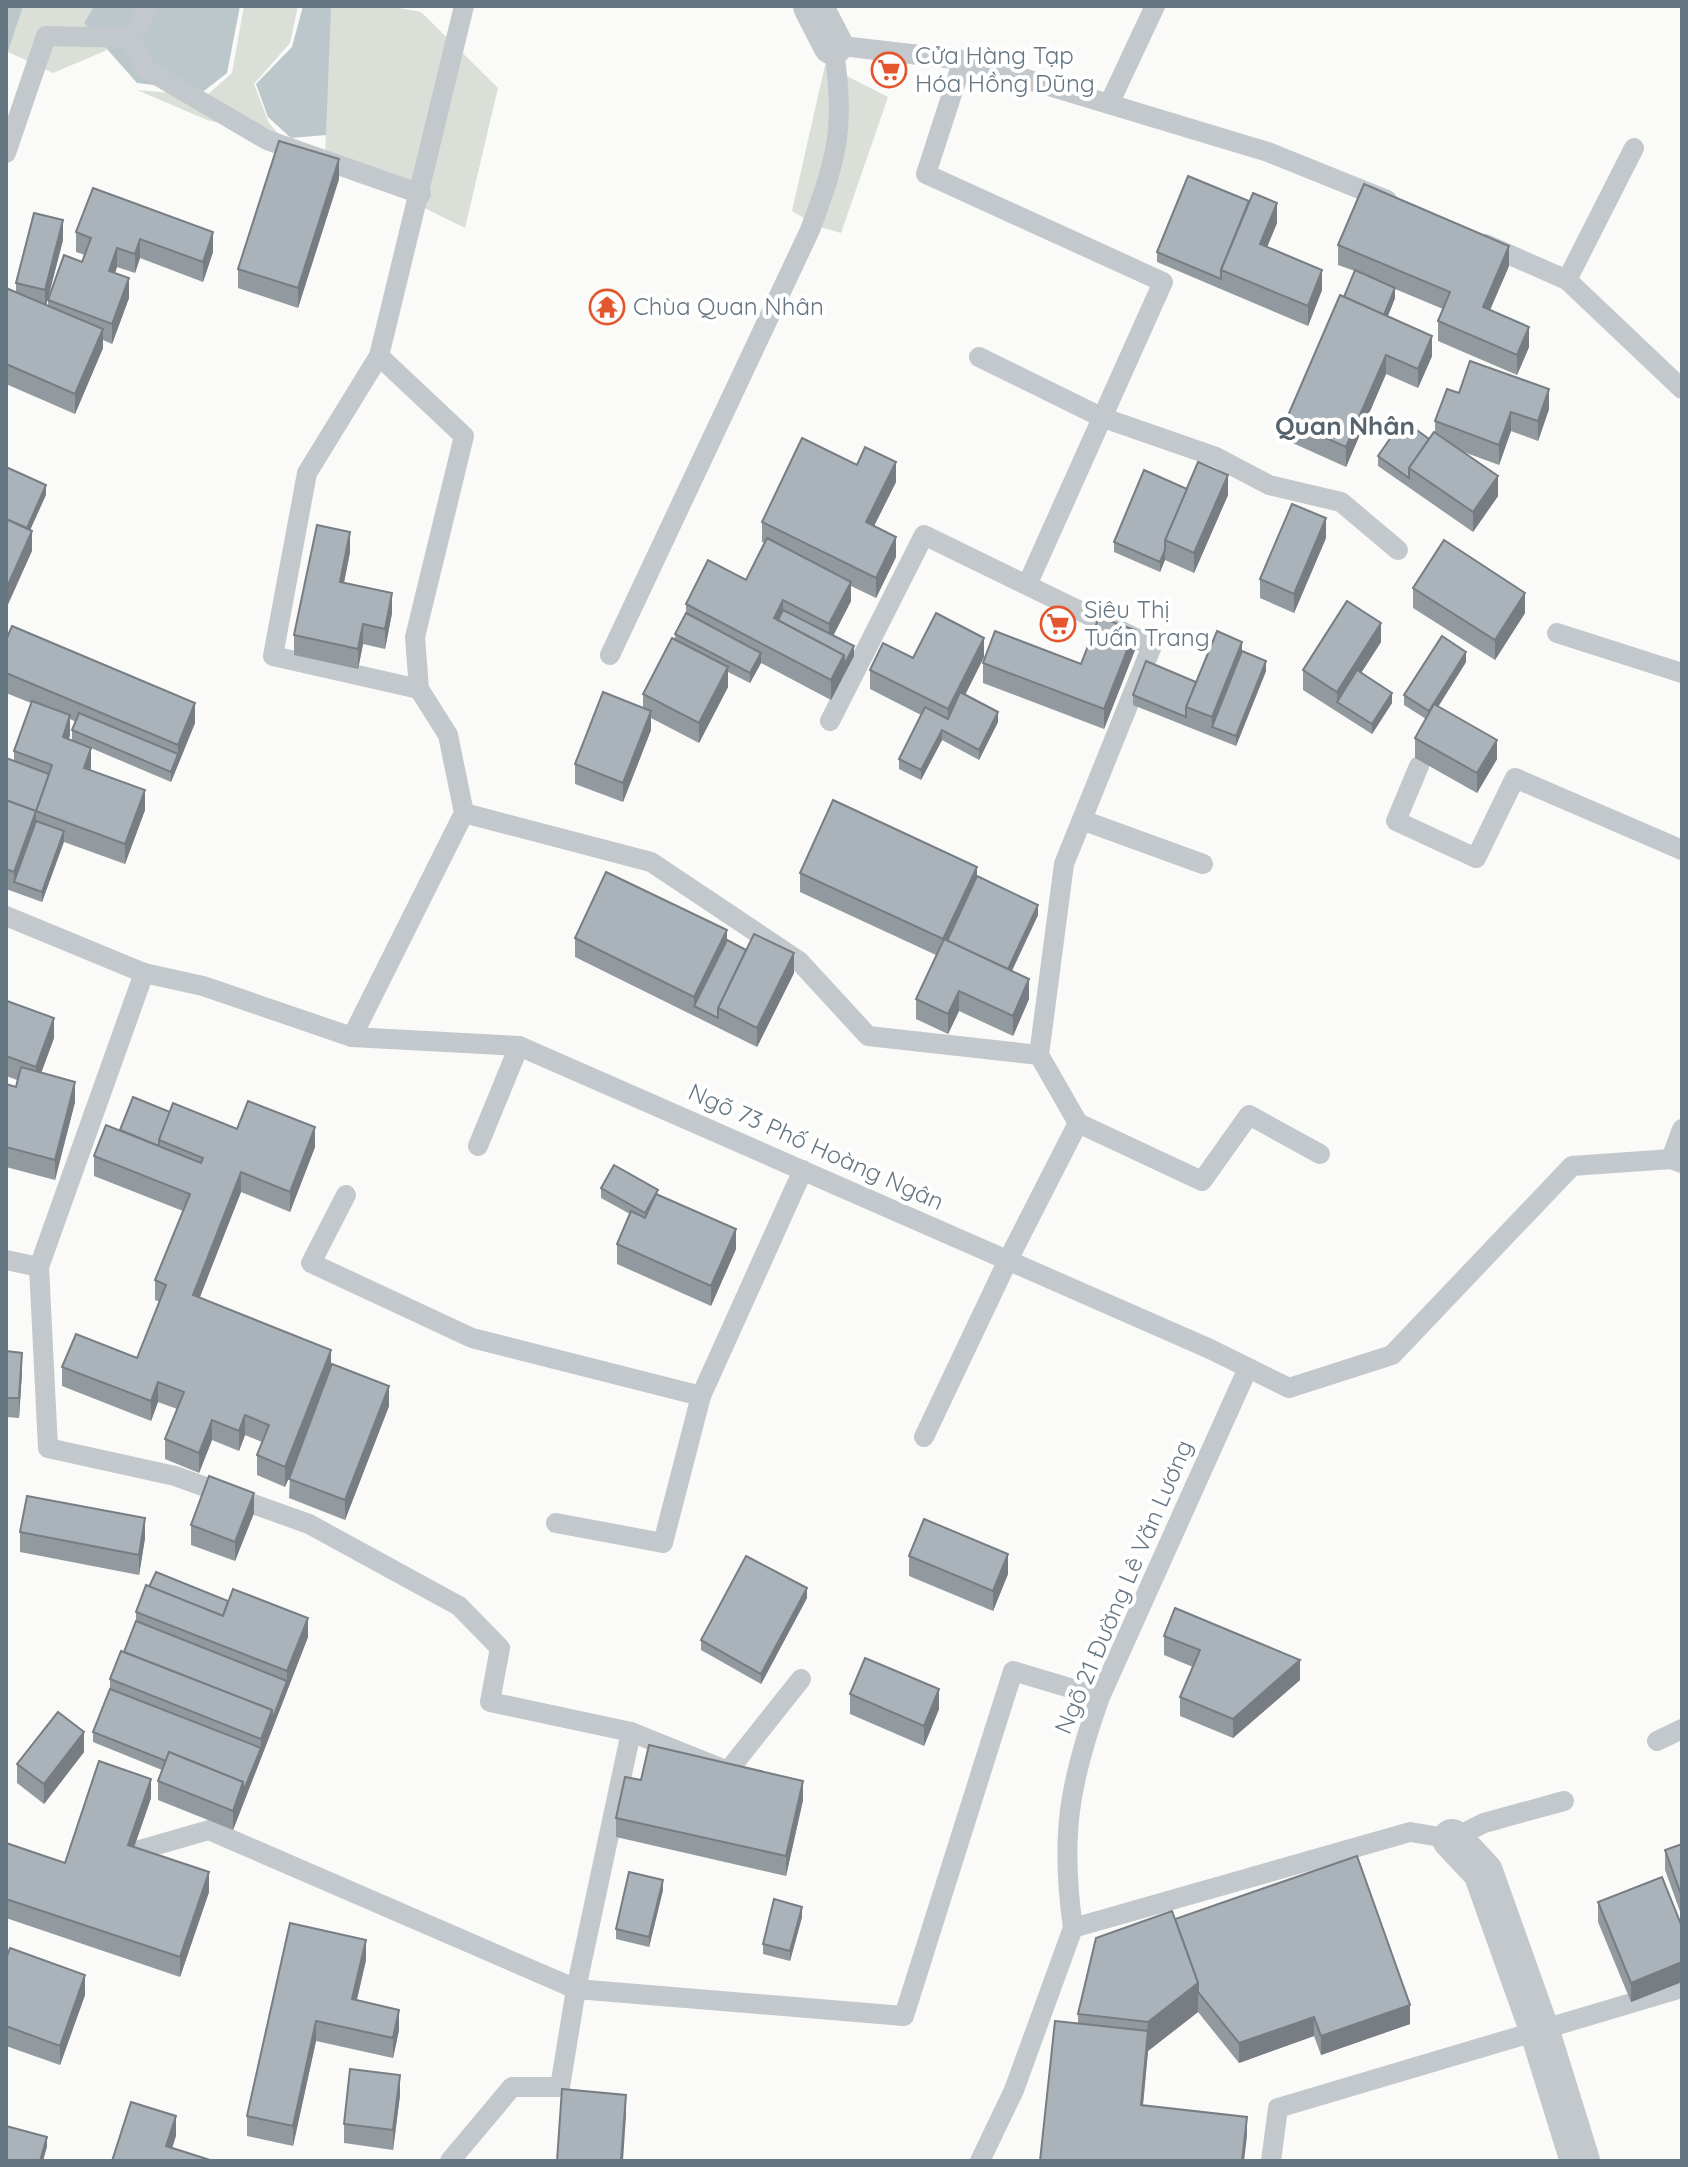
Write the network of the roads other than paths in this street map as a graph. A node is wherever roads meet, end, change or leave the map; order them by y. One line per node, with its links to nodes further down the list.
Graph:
1 (149, 6): 5 (lane)
2 (464, 6): 11 (lane)
3 (813, 6): 6 (street)
4 (1155, 6): 8 (lane)
5 (131, 38): 10 (lane); 11 (lane)
6 (833, 45): 7 (lane); 22 (lane)
7 (963, 60): 8 (lane); 18 (lane)
8 (1109, 104): 12 (lane)
9 (1634, 148): 14 (lane)
10 (6, 153)
11 (421, 194): 15 (lane)
12 (1411, 214)
13 (1467, 237): 14 (lane)
14 (1567, 280): 17 (lane)
15 (379, 356): 24 (lane); 24 (lane)
16 (979, 357): 18 (lane)
17 (1682, 389)
18 (1101, 417): 19 (lane); 20 (lane)
19 (1398, 550)
20 (1028, 583): 25 (lane); 28 (lane)
21 (1557, 633): 23 (lane)
22 (610, 655)
23 (1682, 673)
24 (419, 689): 27 (lane)
25 (830, 721)
26 (1419, 766): 29 (lane)
27 (464, 813): 33 (lane); 35 (lane)
28 (1082, 820): 30 (lane); 35 (lane)
29 (1682, 850)
30 (1203, 864)
31 (6, 916): 32 (lane, Ngõ 73 Phố Hoàng Ngân)
32 (144, 973): 33 (lane, Ngõ 73 Phố Hoàng Ngân); 45 (lane)
33 (352, 1037): 34 (lane, Ngõ 73 Phố Hoàng Ngân)
34 (519, 1046): 38 (lane); 41 (lane, Ngõ 73 Phố Hoàng Ngân)
35 (1039, 1055): 36 (lane)
36 (1078, 1123): 39 (lane); 44 (lane)
37 (1682, 1129): 40 (lane)
38 (478, 1146)
39 (1320, 1154)
40 (1676, 1161): 46 (lane, Ngõ 73 Phố Hoàng Ngân)
41 (803, 1170): 44 (lane, Ngõ 73 Phố Hoàng Ngân); 47 (lane)
42 (346, 1195): 47 (lane)
43 (6, 1260): 45 (lane)
44 (1008, 1260): 46 (lane, Ngõ 73 Phố Hoàng Ngân); 48 (lane)
45 (39, 1267): 53 (lane)
46 (1248, 1368): 51 (lane, Ngõ 21 Đường Lê Văn Lương)
47 (701, 1396): 49 (lane)
48 (924, 1437)
49 (556, 1523)
50 (801, 1679): 53 (lane)
51 (1100, 1697): 58 (lane, Ngõ 21 Đường Lê Văn Lương); 60 (lane)
52 (1682, 1729): 54 (lane)
53 (631, 1732): 60 (lane)
54 (1657, 1741)
55 (1564, 1801): 56 (lane)
56 (1452, 1839): 58 (lane); 61 (street)
57 (136, 1851): 60 (lane)
58 (1073, 1928): 63 (lane, Ngõ 21 Đường Lê Văn Lương)
59 (1682, 1988): 61 (lane)
60 (576, 1989): 62 (lane)
61 (1540, 2032): 64 (lane); 65 (street)
62 (450, 2161)
63 (980, 2161)
64 (1271, 2161)
65 (1580, 2161)

